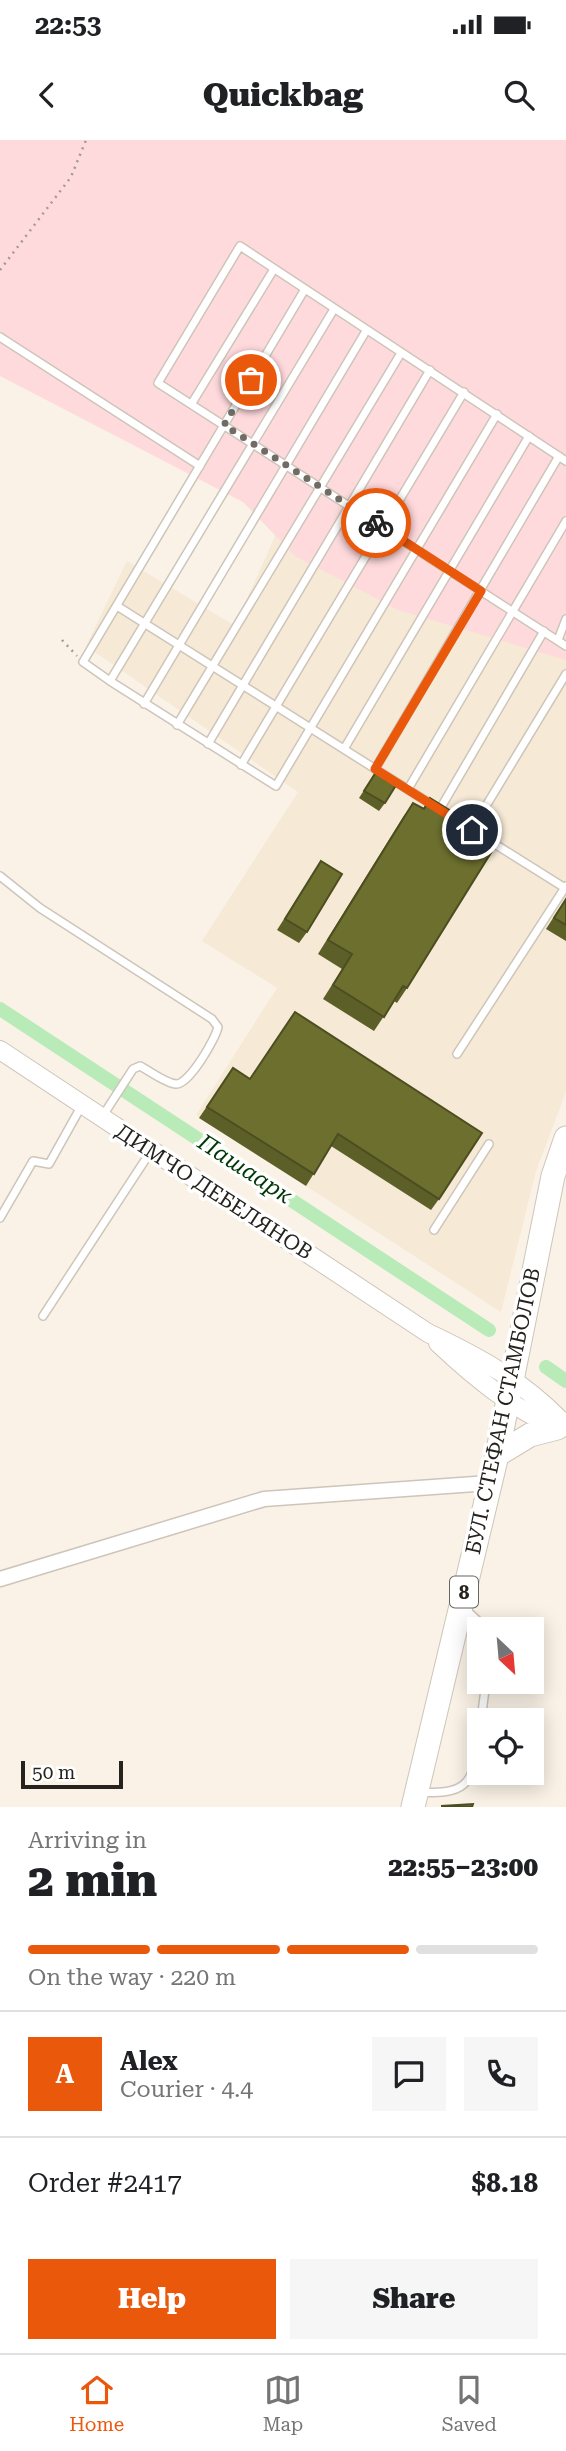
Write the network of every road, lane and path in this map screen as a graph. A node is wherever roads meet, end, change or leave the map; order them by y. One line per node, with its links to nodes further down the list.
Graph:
1 (86, 140): 3 (path)
2 (274, 269): 4 (lane); 11 (lane); 11 (lane)
3 (0, 270)
4 (305, 289): 5 (lane); 13 (lane)
5 (334, 309): 6 (lane); 15 (lane)
6 (366, 331): 8 (lane); 19 (lane)
7 (0, 337): 18 (lane)
8 (401, 353): 9 (lane); 20 (lane)
9 (430, 370): 10 (lane); 21 (lane)
10 (464, 392): 12 (lane); 23 (lane)
11 (192, 403): 13 (lane)
12 (497, 414): 14 (lane); 24 (lane)
13 (224, 425): 15 (lane); 18 (lane)
14 (529, 436): 16 (lane); 25 (lane)
15 (251, 443): 19 (lane); 30 (lane)
16 (559, 456): 17 (lane); 26 (lane)
17 (566, 461)
18 (200, 466): 27 (lane)
19 (286, 466): 20 (lane); 34 (lane)
20 (319, 486): 21 (lane); 37 (lane)
21 (349, 506): 23 (lane); 40 (lane)
22 (566, 521): 28 (lane)
23 (382, 527): 24 (lane); 42 (lane)
24 (416, 549): 25 (lane); 44 (lane)
25 (450, 572): 26 (lane); 46 (lane)
26 (481, 591): 28 (lane); 48 (lane)
27 (117, 606): 30 (lane); 36 (lane)
28 (513, 611): 31 (lane); 49 (lane)
29 (566, 619): 33 (lane)
30 (144, 623): 34 (lane); 39 (lane)
31 (544, 631): 33 (lane); 50 (lane)
32 (62, 640): 36 (path)
33 (558, 640): 35 (lane)
34 (178, 645): 37 (lane); 41 (lane)
35 (566, 646)
36 (83, 662): 39 (lane)
37 (213, 667): 40 (lane); 43 (lane)
38 (566, 674): 51 (lane)
39 (110, 681): 41 (lane)
40 (243, 685): 42 (lane); 45 (lane)
41 (144, 704): 43 (lane)
42 (275, 706): 44 (lane); 47 (lane)
43 (177, 725): 45 (lane)
44 (309, 727): 46 (lane); 47 (lane)
45 (208, 744): 47 (lane)
46 (344, 749): 48 (lane)
47 (241, 765)
48 (375, 769): 49 (lane)
49 (408, 789): 50 (lane)
50 (440, 810): 51 (lane)
51 (472, 830): 53 (lane)
52 (0, 876): 57 (lane)
53 (565, 887): 55 (lane)
54 (0, 1050): 56 (street, ДИМЧО ДЕБЕЛЯНОВ)
55 (457, 1054)
56 (82, 1105): 57 (street, ДИМЧО ДЕБЕЛЯНОВ); 61 (lane)
57 (102, 1118): 60 (street, ДИМЧО ДЕБЕЛЯНОВ)
58 (566, 1139): 65 (main road, БУЛ. СТЕФАН СТАМБОЛОВ / 8)
59 (489, 1144): 62 (lane)
60 (152, 1151): 63 (lane); 64 (street, ДИМЧО ДЕБЕЛЯНОВ)
61 (0, 1218)
62 (434, 1230)
63 (43, 1316)
64 (428, 1333): 65 (street, ДИМЧО ДЕБЕЛЯНОВ); 66 (street, ДИМЧО ДЕБЕЛЯНОВ)
65 (511, 1377): 66 (main road, БУЛ. СТЕФАН СТАМБОЛОВ / 8); 67 (street, ДИМЧО ДЕБЕЛЯНОВ)
66 (507, 1400): 67 (street, ДИМЧО ДЕБЕЛЯНОВ); 68 (main road, БУЛ. СТЕФАН СТАМБОЛОВ / 8)
67 (563, 1428): 68 (main road)
68 (496, 1455): 69 (main road, БУЛ. СТЕФАН СТАМБОЛОВ / 8)
69 (489, 1483): 70 (street); 71 (main road, БУЛ. СТЕФАН СТАМБОЛОВ / 8)
70 (0, 1579)
71 (460, 1605): 72 (lane); 74 (main road, БУЛ. СТЕФАН СТАМБОЛОВ / 8)
72 (474, 1617)
73 (467, 1781): 74 (lane)
74 (415, 1800)

